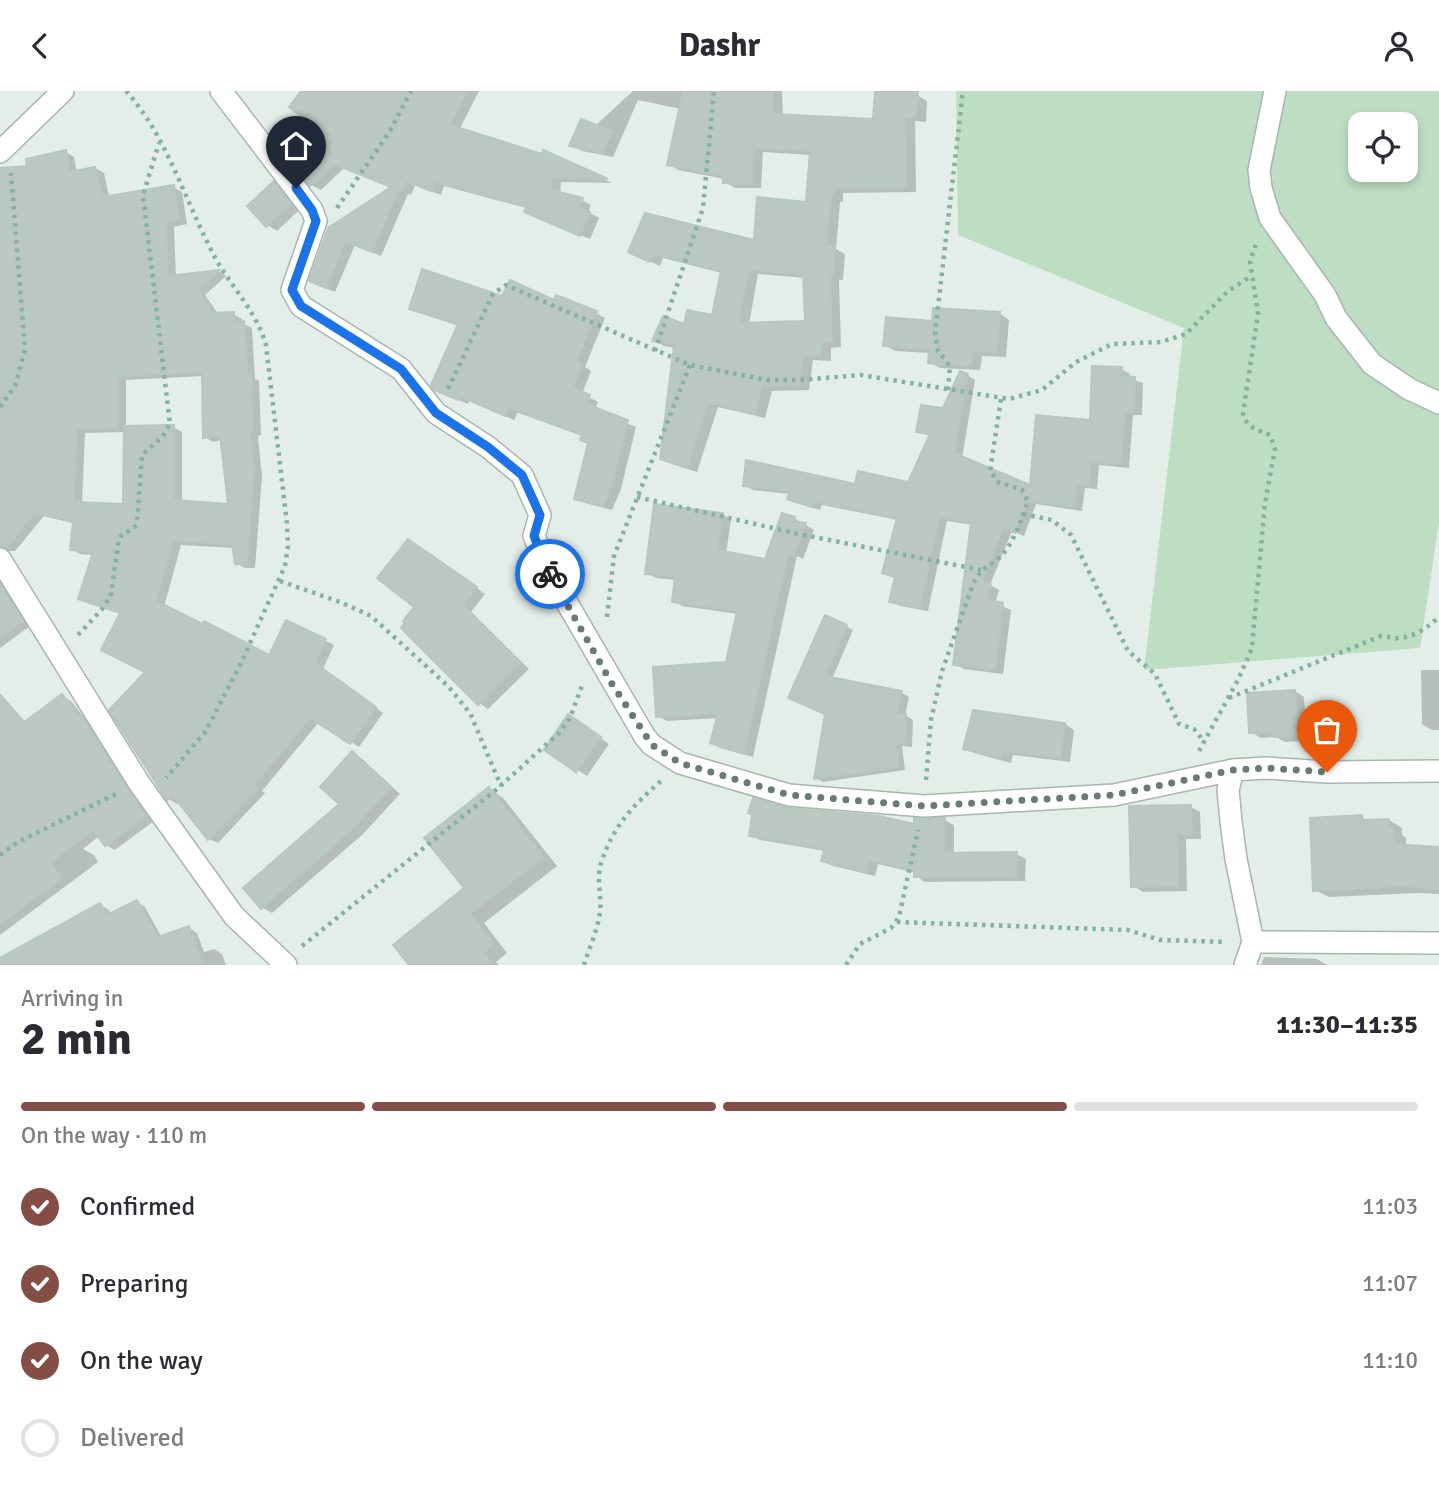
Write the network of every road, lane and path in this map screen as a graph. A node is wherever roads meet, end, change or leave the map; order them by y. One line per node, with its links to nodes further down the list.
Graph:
1 (63, 91): 9 (street)
2 (126, 91): 8 (path)
3 (221, 91): 11 (street)
4 (411, 91): 11 (path)
5 (713, 91): 13 (path)
6 (963, 91): 15 (path)
7 (1275, 91): 10 (street)
8 (159, 142): 24 (path); 26 (path)
9 (4, 148): 18 (path)
10 (1270, 218): 12 (path); 17 (street)
11 (316, 221): 19 (street)
12 (1251, 276): 16 (path); 28 (path)
13 (655, 351): 14 (path); 19 (path)
14 (690, 365): 15 (path); 20 (path)
15 (948, 390): 16 (path)
16 (1000, 399): 21 (path)
17 (1439, 403)
18 (0, 407)
19 (436, 413): 27 (street)
20 (638, 497): 23 (path); 27 (path)
21 (1023, 514): 23 (path); 29 (path)
22 (0, 559): 26 (street)
23 (981, 571): 36 (path)
24 (280, 581): 34 (path); 35 (path)
25 (1439, 616): 28 (path)
26 (61, 654): 35 (street)
27 (598, 656): 30 (street); 34 (path)
28 (1228, 699): 29 (path)
29 (1204, 741): 33 (path)
30 (680, 763): 36 (street); 42 (path)
31 (1233, 770): 32 (street); 33 (street); 39 (street)
32 (1439, 771)
33 (1181, 782): 36 (street)
34 (500, 786): 41 (path)
35 (144, 790): 37 (path); 41 (street)
36 (924, 806): 38 (path)
37 (0, 855)
38 (896, 922): 39 (path); 43 (path)
39 (1253, 942): 40 (street); 44 (street)
40 (1439, 943)
41 (284, 964)
42 (584, 965)
43 (846, 965)
44 (1245, 965)

